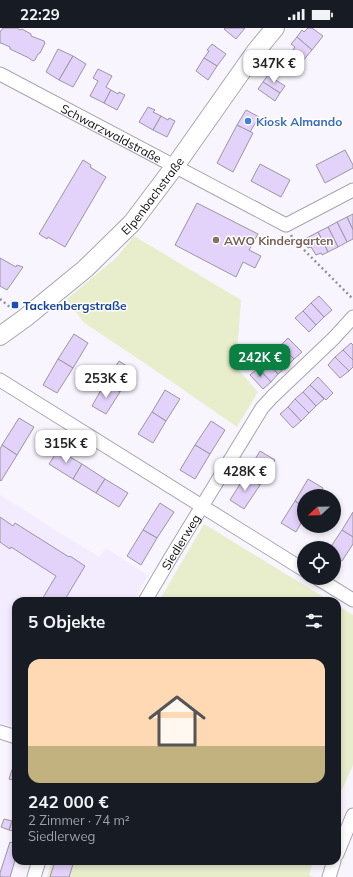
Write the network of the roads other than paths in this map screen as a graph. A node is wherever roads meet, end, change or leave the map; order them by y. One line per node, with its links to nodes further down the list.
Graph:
1 (275, 28): 3 (street, Elpenbachstraße)
2 (0, 74): 3 (street, Schwarzwaldstraße)
3 (175, 166): 4 (street, Schwarzwaldstraße); 6 (street, Elpenbachstraße)
4 (353, 190)
5 (353, 317): 8 (street, Siedlerweg)
6 (0, 336)
7 (0, 380): 8 (street)
8 (202, 507): 9 (street); 11 (street, Siedlerweg)
9 (297, 566)
10 (328, 585): 12 (street)
11 (147, 597)
12 (353, 600)
13 (0, 732): 14 (street)
14 (12, 736)
15 (353, 815): 16 (street)
16 (341, 844)
17 (38, 865): 19 (street)
18 (333, 865): 20 (street)
19 (34, 877)
20 (329, 877)

